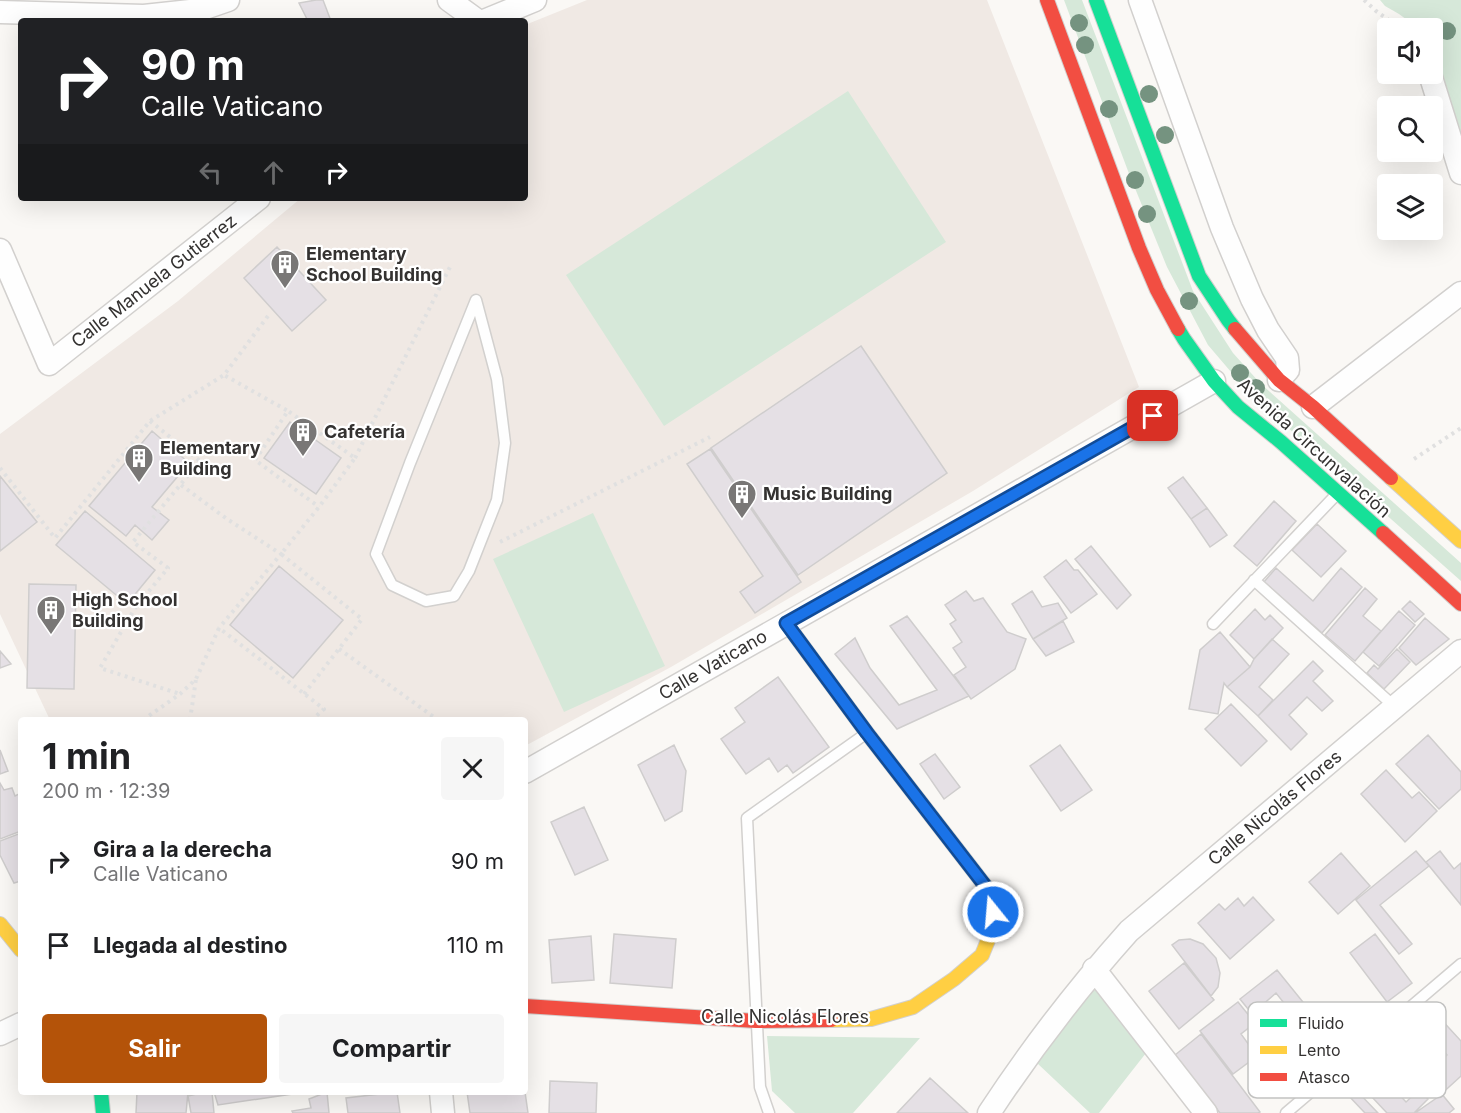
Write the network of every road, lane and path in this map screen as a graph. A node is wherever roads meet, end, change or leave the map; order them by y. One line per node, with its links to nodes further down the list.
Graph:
1 (228, 0): 8 (street)
2 (449, 0): 9 (street)
3 (535, 0): 10 (street)
4 (1047, 0): 22 (main road, Avenida Circunvalación)
5 (1096, 0): 21 (main road, Avenida Circunvalación)
6 (1140, 0): 21 (street)
7 (1364, 0): 11 (path)
8 (0, 12)
9 (474, 18)
10 (491, 18)
11 (1386, 18)
12 (1434, 84): 13 (street)
13 (1461, 173)
14 (255, 201): 15 (street, Calle Manuela Gutierrez)
15 (0, 250)
16 (450, 267): 28 (path)
17 (1461, 293): 23 (street)
18 (476, 300): 18 (lane)
19 (267, 316): 20 (path)
20 (224, 375): 24 (path); 25 (path)
21 (1279, 380): 23 (main road, Avenida Circunvalación)
22 (1214, 381): 32 (main road, Avenida Circunvalación); 39 (street, Calle Vaticano)
23 (1312, 407): 30 (main road, Avenida Circunvalación)
24 (288, 411): 28 (path); 33 (path)
25 (150, 421): 29 (path); 31 (path)
26 (1461, 428): 30 (path)
27 (710, 437): 35 (path)
28 (355, 458): 33 (path)
29 (0, 468)
30 (1388, 477): 34 (main road, Avenida Circunvalación)
31 (181, 485): 36 (path); 45 (path)
32 (1338, 494): 37 (lane); 38 (main road, Avenida Circunvalación)
33 (319, 507): 36 (path)
34 (1461, 541)
35 (494, 545)
36 (281, 554): 41 (path); 42 (path)
37 (1254, 580): 40 (lane); 47 (lane)
38 (1461, 604)
39 (786, 623): 52 (main road, Calle Nicolás Flores); 53 (street, Calle Vaticano)
40 (1213, 624)
41 (219, 628): 44 (path); 46 (path)
42 (339, 649): 46 (path); 51 (path)
43 (1461, 651): 47 (street, Calle Nicolás Flores)
44 (196, 679): 45 (path); 49 (path)
45 (180, 693): 48 (path)
46 (304, 694): 50 (path)
47 (1395, 707): 57 (street, Calle Nicolás Flores)
48 (147, 717)
49 (190, 717)
50 (315, 717)
51 (434, 717)
52 (867, 733): 60 (lane); 60 (main road, Calle Nicolás Flores)
53 (528, 770)
54 (0, 924): 55 (main road)
55 (18, 946)
56 (1461, 964): 58 (lane)
57 (1094, 969): 69 (street, Calle Nicolás Flores); 70 (street)
58 (1416, 1002)
59 (528, 1006): 60 (main road, Calle Nicolás Flores)
60 (756, 1021): 68 (lane)
61 (18, 1025): 62 (street)
62 (0, 1034)
63 (100, 1095): 66 (main road)
64 (441, 1095): 67 (street)
65 (1304, 1098): 71 (lane)
66 (103, 1113)
67 (443, 1113)
68 (769, 1113)
69 (989, 1113)
70 (1206, 1113)
71 (1286, 1113)

